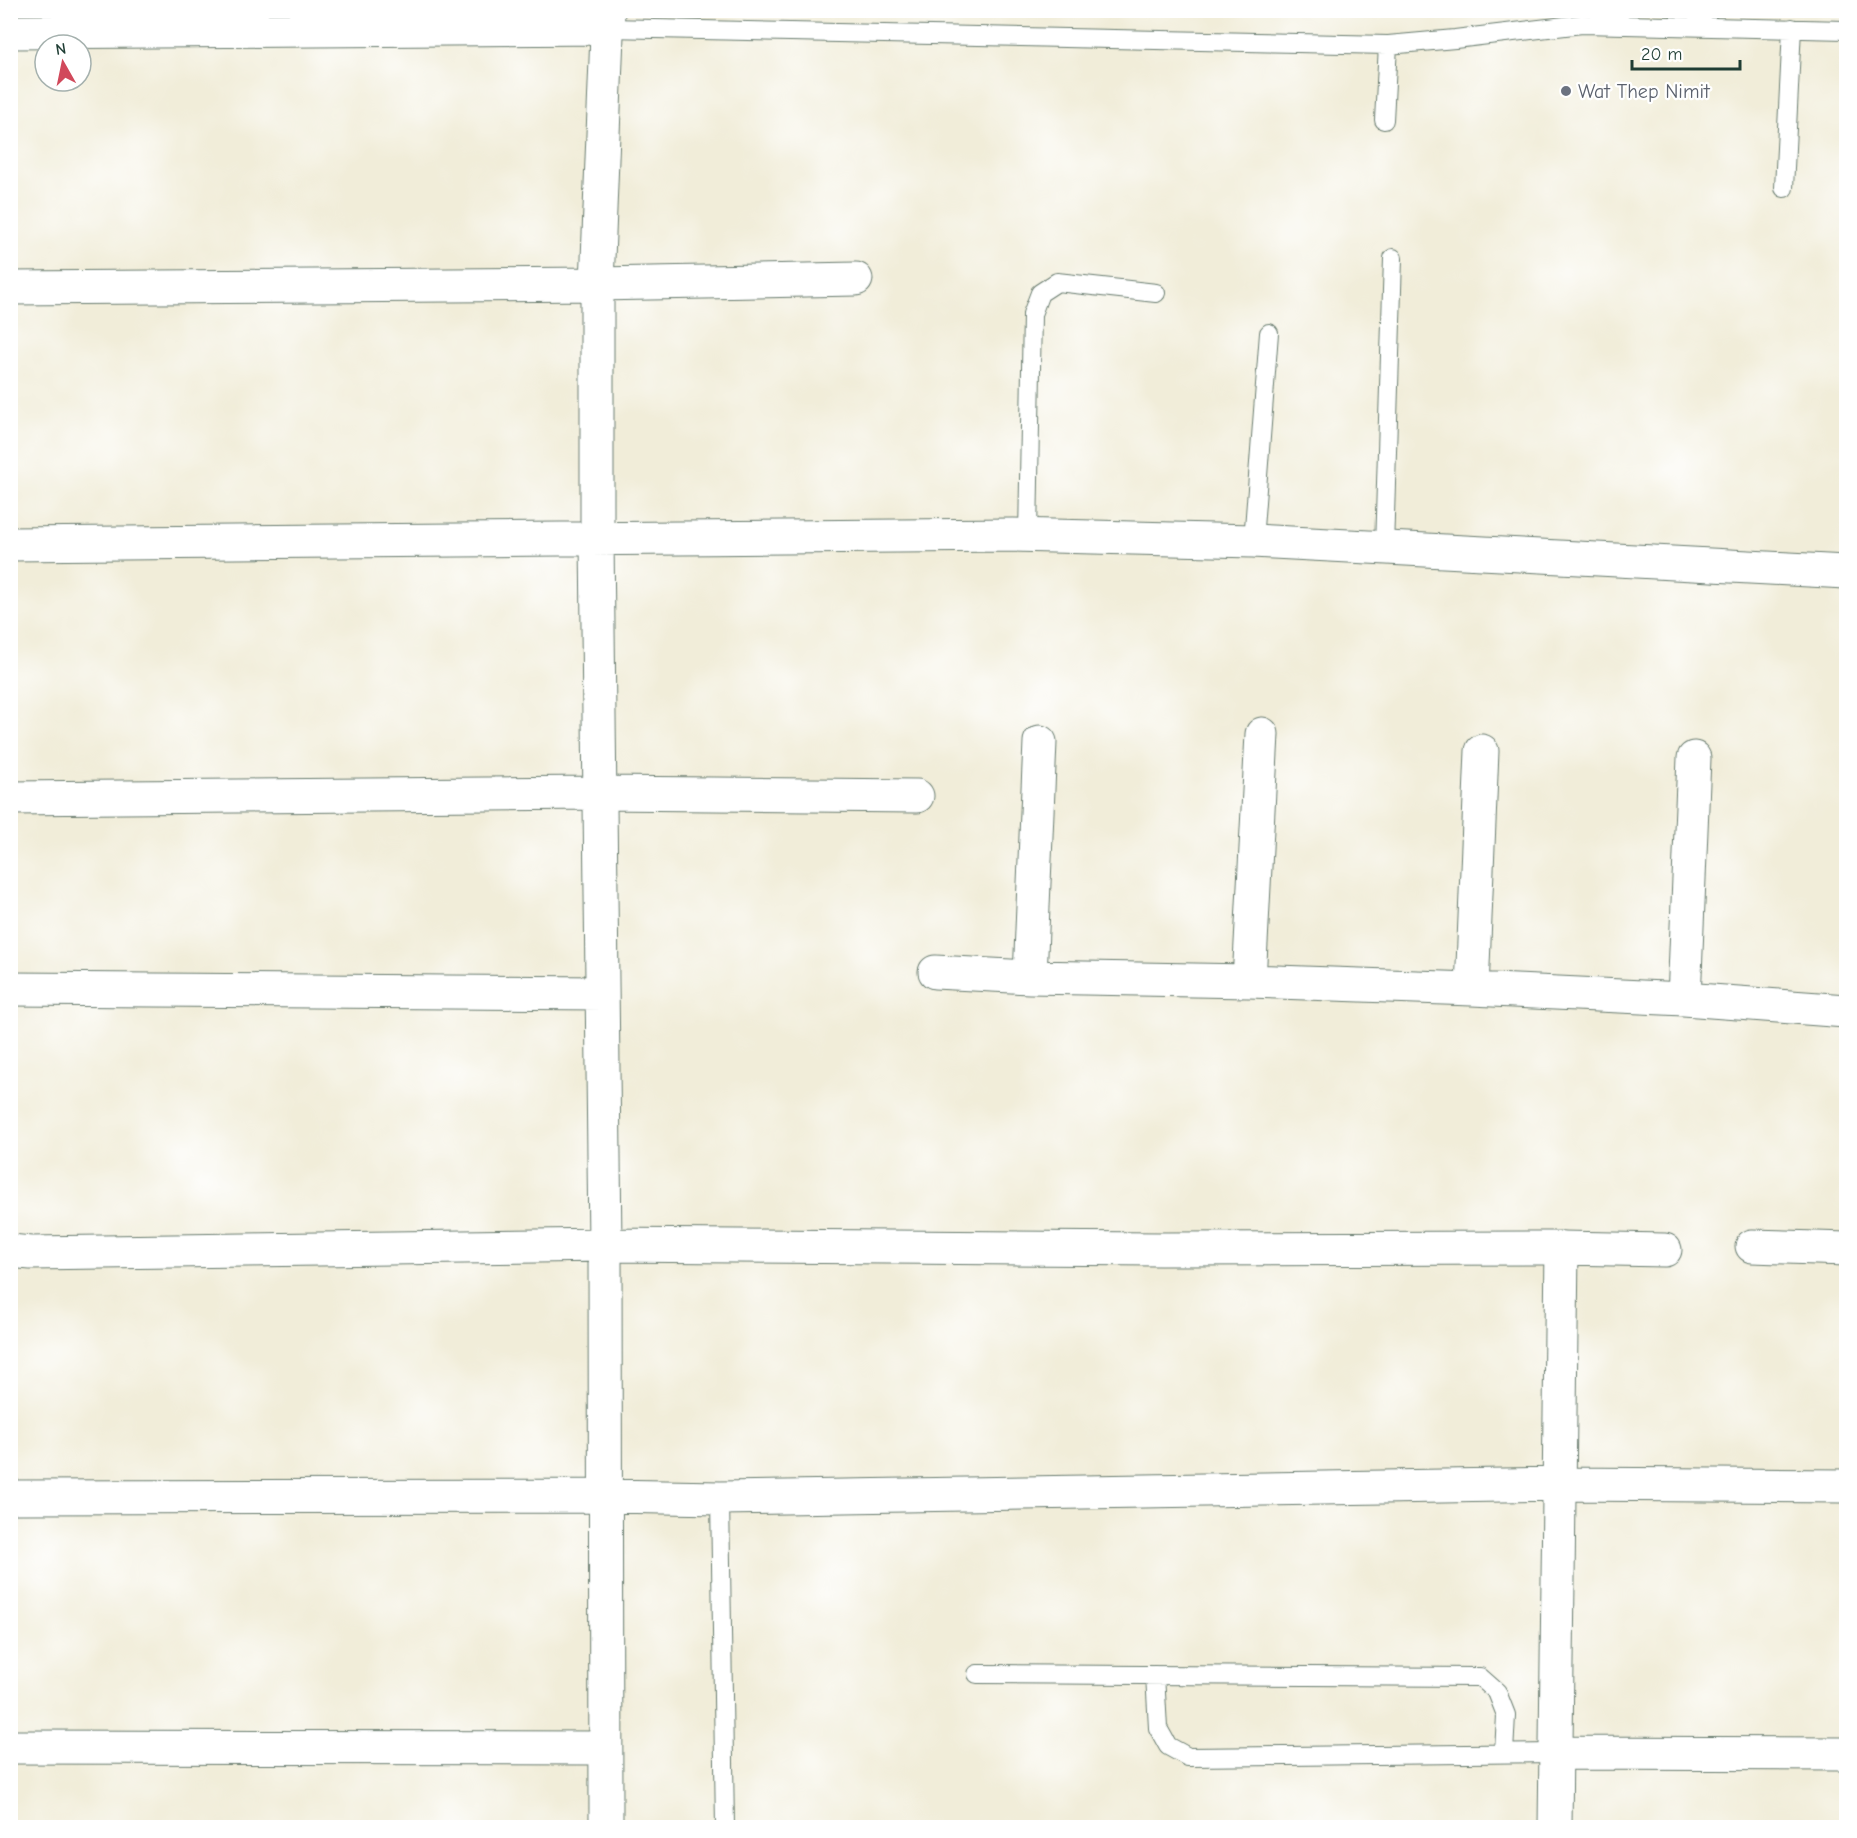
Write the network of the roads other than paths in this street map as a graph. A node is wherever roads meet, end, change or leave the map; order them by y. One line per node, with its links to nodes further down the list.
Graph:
1 (608, 19): 4 (street); 5 (lane); 10 (street)
2 (1792, 28): 3 (lane); 5 (lane); 7 (lane)
3 (1846, 30)
4 (10, 32)
5 (1388, 45): 6 (lane)
6 (1384, 120)
7 (1784, 188)
8 (1393, 258): 18 (lane)
9 (856, 279): 10 (street)
10 (597, 284): 11 (street); 15 (street)
11 (10, 288)
12 (1156, 293): 14 (lane)
13 (1269, 333): 16 (lane)
14 (1028, 536): 15 (street); 16 (street)
15 (597, 539): 17 (street); 24 (street)
16 (1253, 541): 18 (street)
17 (10, 544)
18 (1383, 549): 19 (street)
19 (1846, 572)
20 (1262, 734): 29 (street)
21 (1040, 741): 28 (street)
22 (1482, 751): 31 (street)
23 (1694, 758): 33 (street)
24 (599, 793): 25 (street); 26 (street); 32 (street)
25 (917, 796)
26 (10, 798)
27 (935, 972): 28 (street)
28 (1030, 977): 29 (street)
29 (1249, 981): 31 (street)
30 (10, 989): 32 (street)
31 (1472, 989): 33 (street)
32 (602, 993): 35 (street)
33 (1684, 999): 34 (street)
34 (1846, 1011)
35 (605, 1245): 37 (street); 40 (street); 43 (street)
36 (1752, 1246): 38 (street)
37 (1562, 1248): 39 (street); 41 (street)
38 (1846, 1249)
39 (1665, 1250)
40 (10, 1251)
41 (1560, 1484): 42 (street); 45 (street); 51 (street)
42 (1846, 1486)
43 (606, 1496): 44 (street); 45 (street); 49 (street)
44 (10, 1497)
45 (720, 1498): 54 (lane)
46 (977, 1674): 47 (lane)
47 (1155, 1676): 50 (lane); 50 (lane)
48 (10, 1747): 49 (street)
49 (605, 1748): 53 (street)
50 (1504, 1753): 51 (lane)
51 (1555, 1753): 52 (street); 55 (street)
52 (1846, 1754)
53 (606, 1827)
54 (725, 1827)
55 (1555, 1827)

